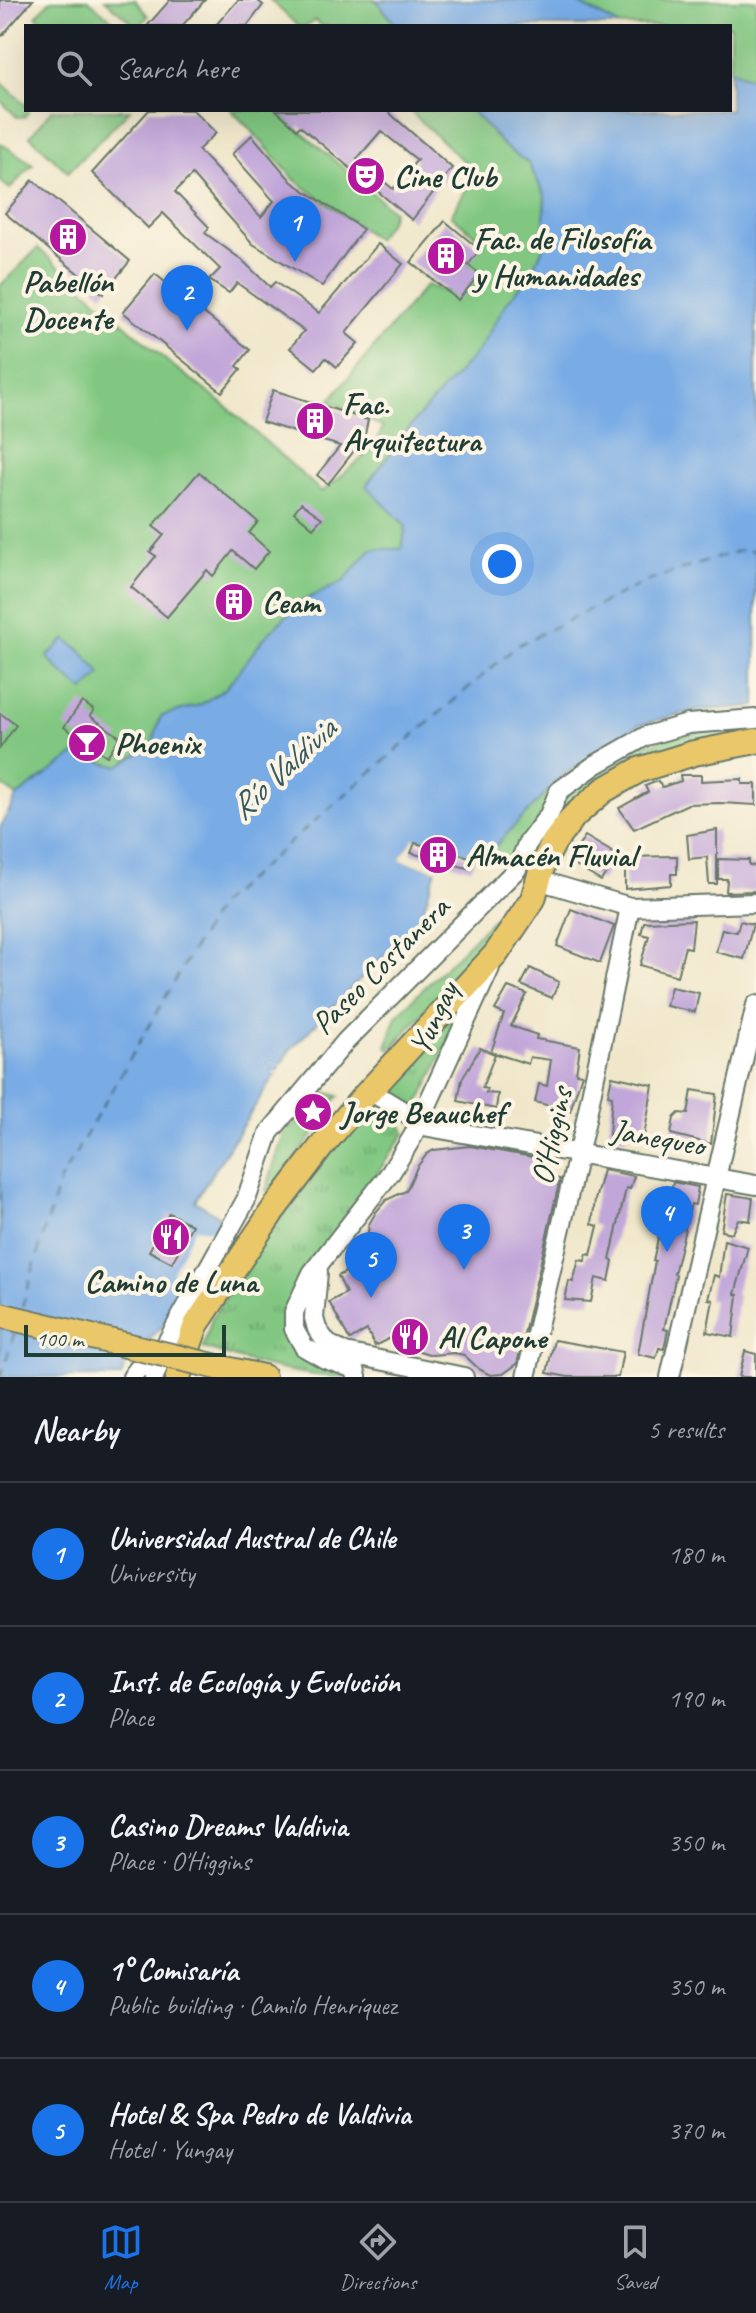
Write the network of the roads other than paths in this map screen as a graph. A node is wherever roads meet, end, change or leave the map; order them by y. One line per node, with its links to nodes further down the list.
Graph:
1 (756, 719): 15 (street, Paseo Costanera)
2 (756, 741): 3 (main road)
3 (538, 880): 5 (street); 6 (main road)
4 (756, 903): 5 (street)
5 (630, 907): 10 (street, O'Higgins)
6 (496, 954): 8 (main road); 9 (street, Yungay)
7 (756, 1005): 11 (street)
8 (370, 1091): 9 (street, Janequeo); 15 (main road)
9 (419, 1123): 10 (street, Janequeo); 13 (street, Yungay)
10 (579, 1154): 11 (street, Janequeo); 20 (street, O'Higgins)
11 (716, 1178): 12 (street, Janequeo); 21 (street)
12 (756, 1185)
13 (318, 1266): 18 (street, Yungay); 19 (street)
14 (0, 1315): 17 (main road, bridge)
15 (163, 1374): 16 (street)
16 (132, 1377)
17 (263, 1377)
18 (357, 1377)
19 (464, 1377)
20 (526, 1377)
21 (670, 1377)

